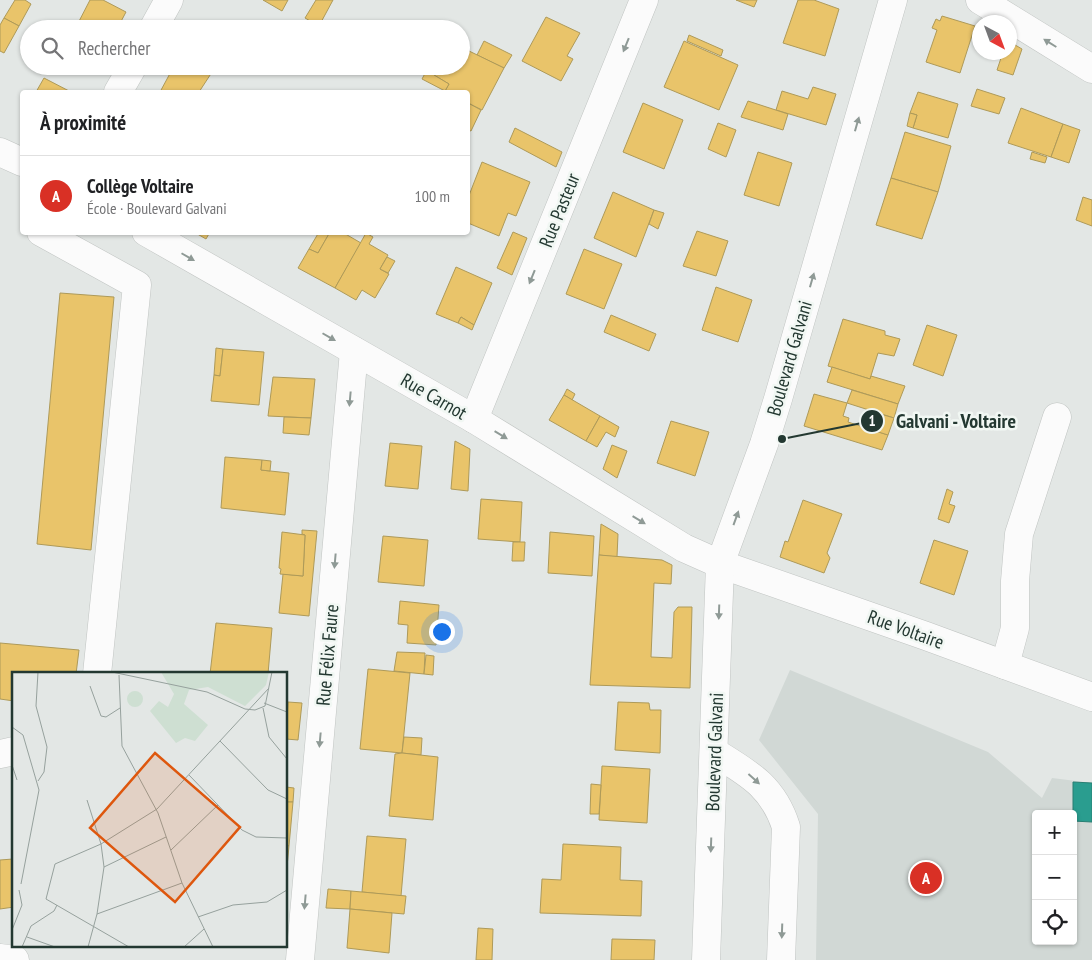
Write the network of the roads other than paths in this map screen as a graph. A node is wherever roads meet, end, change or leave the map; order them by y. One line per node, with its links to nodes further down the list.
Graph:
1 (169, 0): 5 (street)
2 (644, 0): 15 (street, Rue Pasteur, one-way to 15)
3 (893, 0): 16 (street, Boulevard Galvani, one-way to 3)
4 (980, 0): 6 (street, one-way to 4)
5 (158, 20)
6 (1092, 69)
7 (128, 75): 8 (street)
8 (119, 90)
9 (0, 152): 10 (street)
10 (20, 161)
11 (45, 235): 18 (street)
12 (151, 235): 13 (street, Rue Carnot, one-way to 13)
13 (354, 351): 15 (street, Rue Carnot); 23 (street, Rue Félix Faure, one-way to 23)
14 (1057, 417): 17 (street)
15 (474, 419): 16 (street, Rue Carnot, one-way to 16)
16 (720, 564): 17 (street, Rue Voltaire); 20 (street, Boulevard Galvani, one-way to 20)
17 (1005, 665): 19 (street, Rue Voltaire)
18 (97, 672)
19 (1092, 697)
20 (714, 752): 24 (street, Boulevard Galvani, one-way to 24); 25 (street, one-way to 25)
21 (0, 958): 22 (street)
22 (15, 960)
23 (300, 960)
24 (706, 960)
25 (781, 960)

